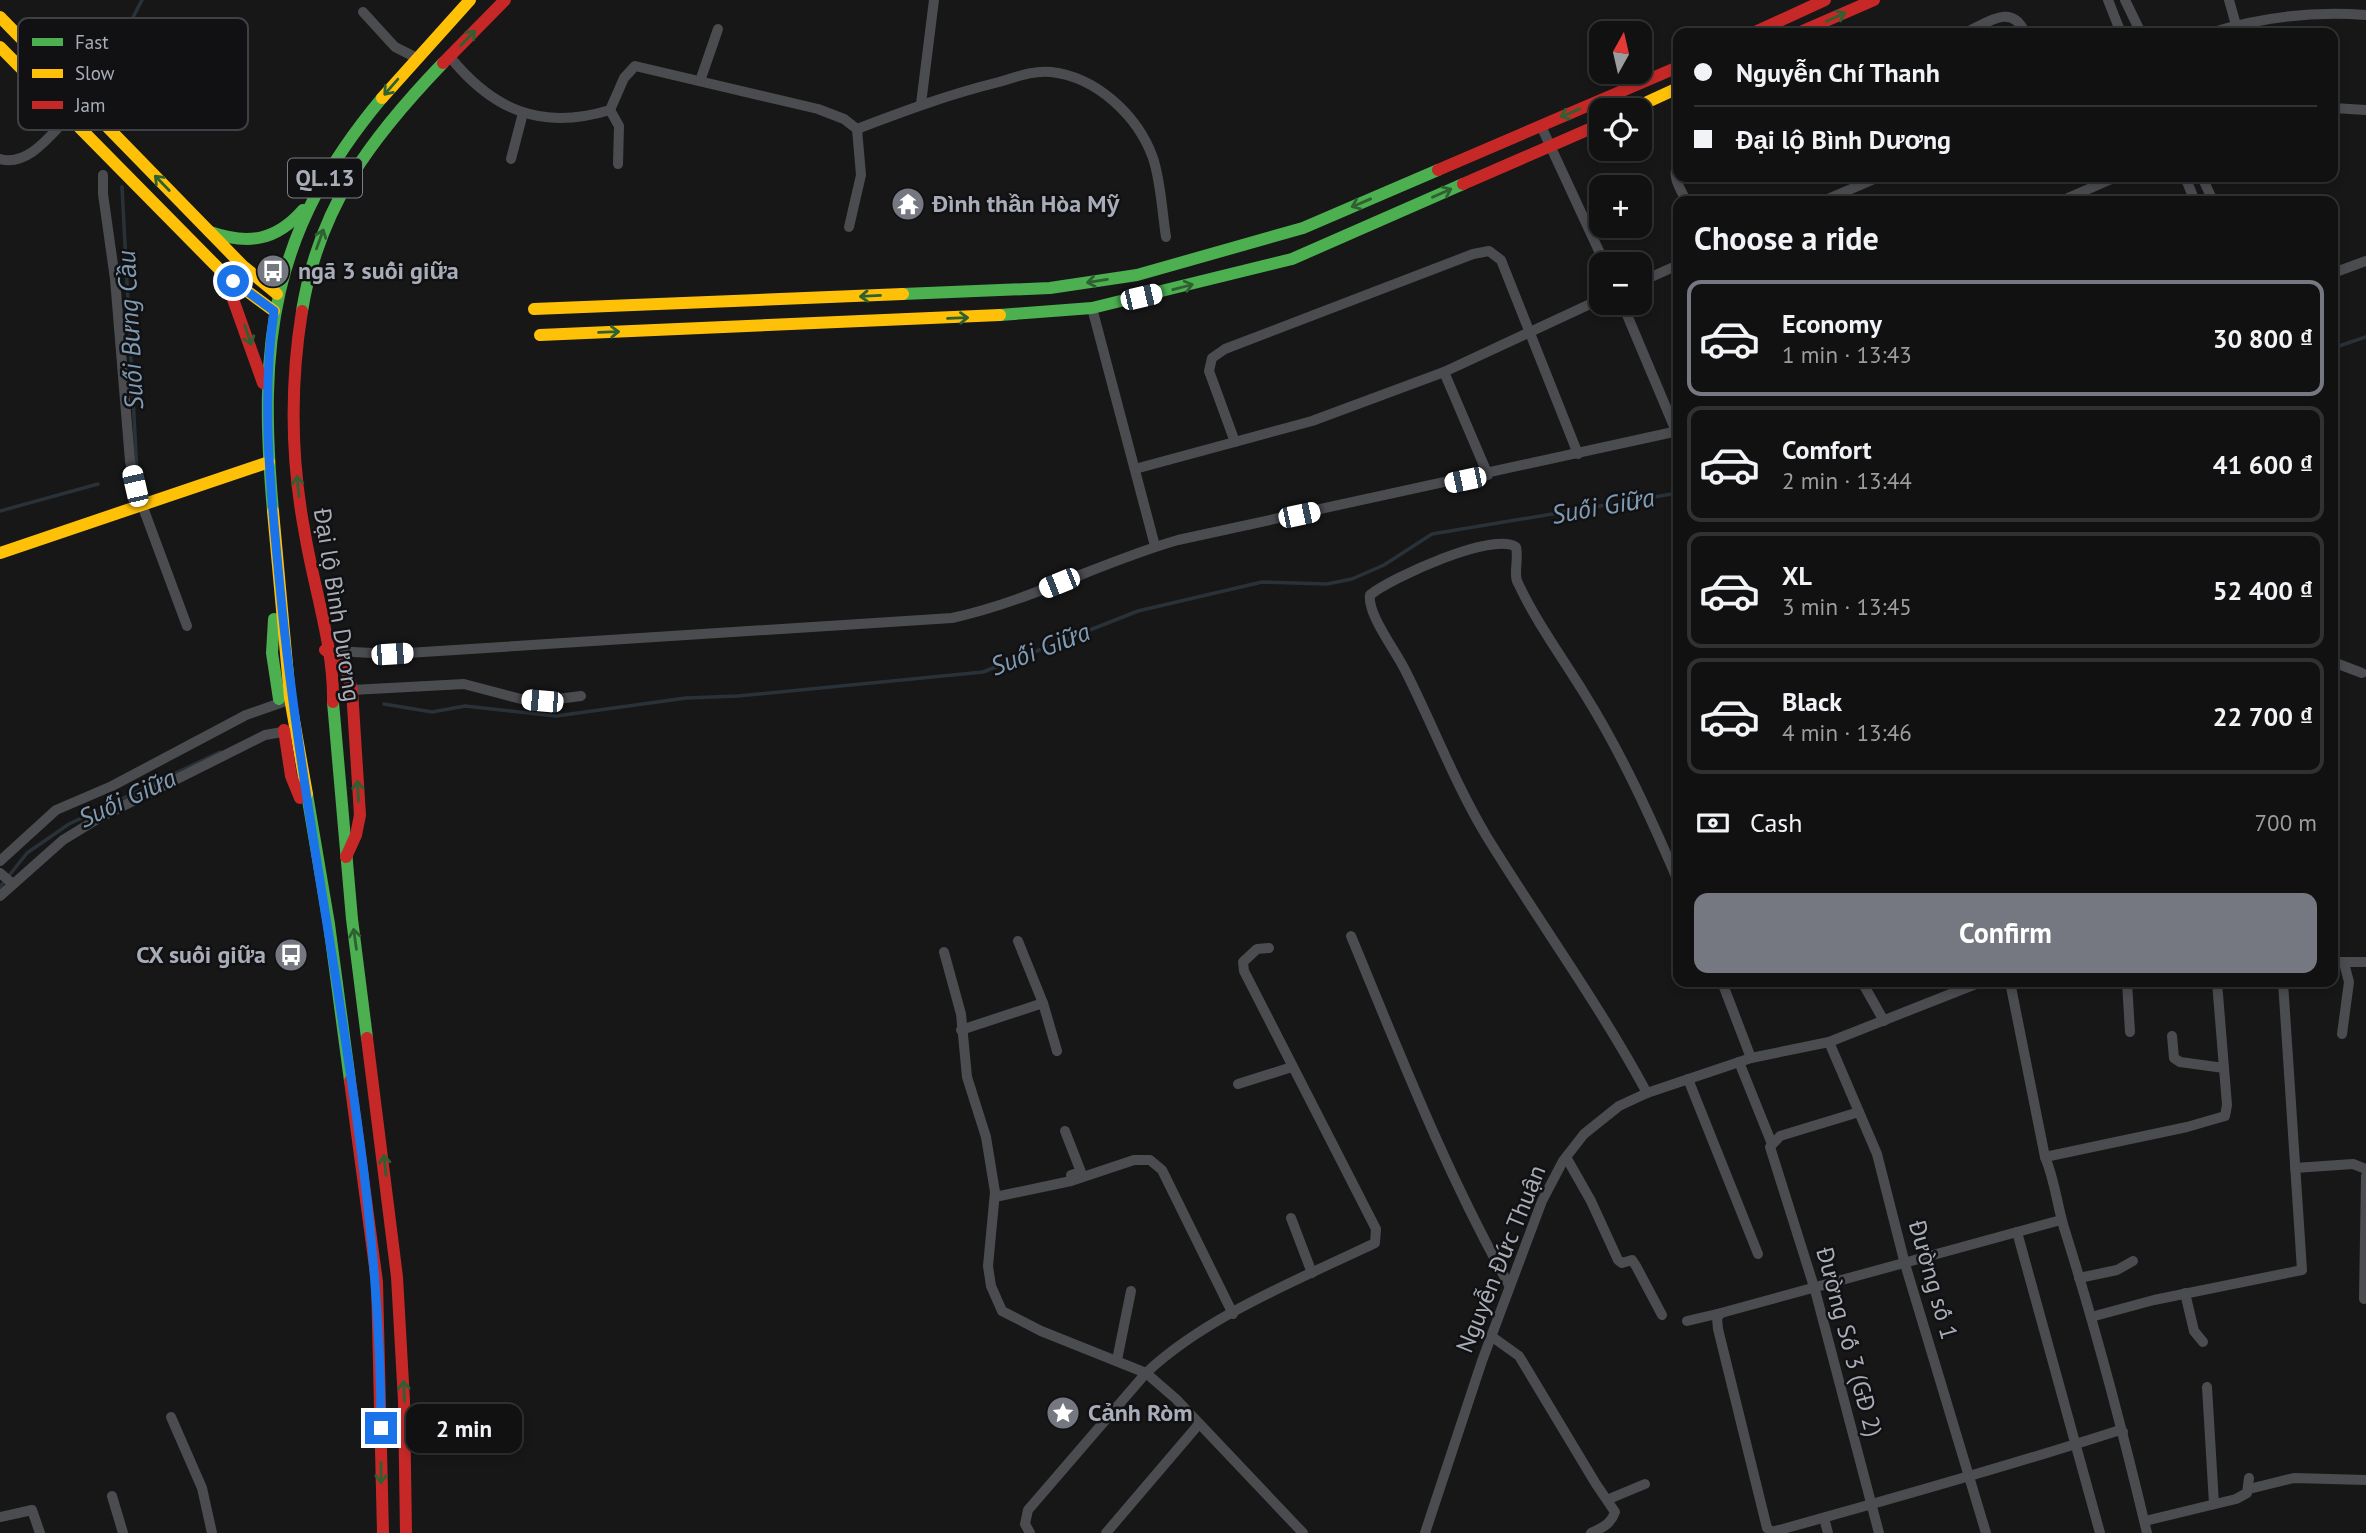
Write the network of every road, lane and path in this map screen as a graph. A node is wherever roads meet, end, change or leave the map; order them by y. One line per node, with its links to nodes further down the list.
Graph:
1 (470, 0): 24 (main road, Đại lộ Bình Dương / QL.13)
2 (505, 0): 23 (main road, Đại lộ Bình Dương / QL.13, one-way to 2)
3 (934, 0): 30 (street)
4 (1825, 0): 13 (main road)
5 (1874, 0): 14 (main road, one-way to 5)
6 (2108, 0): 17 (street)
7 (2125, 0): 18 (street)
8 (2229, 0): 12 (street)
9 (363, 12): 24 (street)
10 (2366, 15): 12 (street)
11 (0, 17): 21 (main road, one-way to 11)
12 (2236, 25): 19 (street)
13 (1764, 28)
14 (1810, 28)
15 (1976, 28): 16 (street)
16 (2023, 28)
17 (2119, 28)
18 (2139, 28)
19 (2226, 28)
20 (718, 29): 27 (street)
21 (18, 35)
22 (0, 47): 25 (main road)
23 (450, 57): 34 (street); 61 (main road, Đại lộ Bình Dương / QL.13, one-way to 23)
24 (417, 58): 48 (main road, Đại lộ Bình Dương / QL.13, one-way to 48)
25 (18, 64)
26 (1673, 69): 35 (main road, one-way to 35)
27 (700, 81): 32 (street); 39 (street)
28 (1673, 90): 29 (main road)
29 (1652, 100)
30 (921, 104): 39 (street); 53 (street)
31 (2338, 108): 33 (street)
32 (610, 110): 34 (street); 44 (street)
33 (2366, 110)
34 (523, 113): 43 (street)
35 (1541, 126): 41 (street); 64 (main road, one-way to 64)
36 (54, 130): 42 (street)
37 (84, 130): 58 (main road)
38 (110, 130): 52 (main road, one-way to 38)
39 (857, 130): 51 (street)
40 (1589, 130): 41 (main road)
41 (1550, 148): 54 (street); 63 (main road, one-way to 41)
42 (0, 159)
43 (511, 159)
44 (618, 164)
45 (103, 175): 80 (street)
46 (1868, 182): 49 (street)
47 (2105, 182): 50 (street)
48 (320, 187): 52 (main road); 60 (main road, Đại lộ Bình Dương / QL.13)
49 (1835, 196)
50 (2072, 196)
51 (849, 227)
52 (210, 232): 60 (main road)
53 (1166, 237)
54 (1599, 252)
55 (2366, 261): 57 (street)
56 (1673, 267): 59 (street)
57 (2338, 271)
58 (224, 274): 65 (main road); 71 (main road, one-way to 71)
59 (1652, 277)
60 (277, 294): 61 (main road); 65 (main road, Đại lộ Bình Dương / QL.13)
61 (302, 305): 67 (main road, Đại lộ Bình Dương / QL.13)
62 (1589, 305): 68 (street)
63 (1092, 308): 69 (main road, one-way to 63); 78 (street)
64 (534, 309)
65 (274, 311): 67 (main road); 71 (main road, Đại lộ Bình Dương / QL.13)
66 (1627, 315): 72 (street)
67 (300, 323): 75 (main road, Đại lộ Bình Dương / QL.13)
68 (1528, 334): 70 (street); 74 (street); 76 (street)
69 (540, 335)
70 (1444, 372): 74 (street); 79 (street)
71 (267, 398): 77 (main road, Đại lộ Bình Dương / QL.13)
72 (1673, 422)
73 (1673, 432): 76 (street)
74 (1235, 442): 78 (street)
75 (295, 454): 77 (main road); 84 (main road, Đại lộ Bình Dương / QL.13, one-way to 75)
76 (1578, 454): 79 (street)
77 (269, 462): 80 (main road); 89 (main road, Đại lộ Bình Dương / QL.13)
78 (1135, 469): 81 (street)
79 (1488, 475): 81 (street)
80 (142, 505): 82 (main road); 83 (street)
81 (1155, 546): 84 (street)
82 (0, 553)
83 (187, 626)
84 (325, 650): 87 (main road); 91 (main road, Đại lộ Bình Dương / QL.13)
85 (2338, 664): 86 (street)
86 (2362, 673)
87 (352, 690): 88 (street); 91 (main road, one-way to 87)
88 (581, 696)
89 (285, 702): 90 (main road, Đại lộ Bình Dương / QL.13); 92 (street)
90 (290, 730): 95 (street); 176 (main road, Đại lộ Bình Dương / QL.13, one-way to 176)
91 (346, 857): 177 (main road, Đại lộ Bình Dương / QL.13, one-way to 91)
92 (0, 861)
93 (1673, 869): 124 (street)
94 (0, 873): 95 (street)
95 (12, 883): 96 (street)
96 (0, 896)
97 (1351, 936): 142 (street)
98 (1018, 941): 110 (street)
99 (1269, 947): 120 (street)
100 (944, 952): 112 (street)
101 (2338, 962): 102 (street); 114 (street)
102 (2366, 962)
103 (1724, 987): 118 (street)
104 (1865, 987): 111 (street)
105 (1969, 987): 111 (street, Nguyễn Đức Thuận)
106 (2011, 987): 129 (street)
107 (2127, 987): 113 (street)
108 (2217, 987): 121 (street)
109 (2283, 987): 130 (street)
110 (1043, 1003): 112 (street); 117 (street)
111 (1884, 1021): 116 (street, Nguyễn Đức Thuận)
112 (961, 1030): 133 (street)
113 (2130, 1032)
114 (2342, 1034)
115 (2172, 1036): 121 (street)
116 (1829, 1042): 118 (street, Nguyễn Đức Thuận); 125 (street, Đường số 1)
117 (1056, 1051)
118 (1751, 1058): 119 (street, Nguyễn Đức Thuận)
119 (1739, 1062): 122 (street, Nguyễn Đức Thuận); 127 (street, Đường Số 3 (GĐ 2))
120 (1292, 1067): 123 (street); 140 (street)
121 (2224, 1068): 129 (street)
122 (1688, 1079): 124 (street, Nguyễn Đức Thuận); 137 (street)
123 (1238, 1084)
124 (1647, 1093): 128 (street, Nguyễn Đức Thuận)
125 (1859, 1112): 127 (street); 139 (street, Đường số 1)
126 (1065, 1131): 133 (street)
127 (1772, 1144): 143 (street, Đường Số 3 (GĐ 2))
128 (1566, 1157): 142 (street, Nguyễn Đức Thuận); 149 (street)
129 (2045, 1157): 135 (street)
130 (2295, 1168): 131 (street); 145 (street)
131 (2366, 1169)
132 (2366, 1176): 146 (street)
133 (995, 1195): 148 (street); 154 (street)
134 (1292, 1218): 140 (street)
135 (2061, 1220): 136 (street); 141 (street)
136 (2017, 1232): 139 (street); 160 (street)
137 (1758, 1254)
138 (2133, 1261): 141 (street)
139 (1905, 1264): 143 (street); 161 (street, Đường số 1)
140 (1312, 1273): 148 (street)
141 (2079, 1278): 150 (street)
142 (1509, 1285): 152 (street, Nguyễn Đức Thuận)
143 (1815, 1290): 147 (street); 169 (street, Đường Số 3 (GĐ 2))
144 (1131, 1291): 154 (street)
145 (2185, 1293): 150 (street); 153 (street)
146 (2364, 1299)
147 (1721, 1313): 151 (street); 171 (street)
148 (1233, 1314): 155 (street)
149 (1662, 1315)
150 (2091, 1317): 159 (street)
151 (1687, 1321)
152 (1491, 1336): 167 (street); 181 (street, Nguyễn Đức Thuận)
153 (2203, 1342)
154 (1117, 1360): 155 (street)
155 (1146, 1373): 158 (street); 178 (street)
156 (2207, 1387): 168 (street)
157 (171, 1417): 175 (street)
158 (1199, 1424): 179 (street); 180 (street)
159 (2123, 1432): 160 (street); 172 (street)
160 (2074, 1445): 161 (street); 186 (street)
161 (1970, 1478): 169 (street); 185 (street, Đường số 1)
162 (2249, 1478): 165 (street)
163 (2366, 1480): 165 (street)
164 (1645, 1484): 167 (street)
165 (2249, 1489): 168 (street)
166 (113, 1496): 174 (street)
167 (1609, 1499): 182 (street)
168 (2214, 1504): 172 (street)
169 (1871, 1505): 171 (street); 184 (street, Đường Số 3 (GĐ 2))
170 (0, 1517): 173 (street)
171 (1824, 1518): 183 (street)
172 (2145, 1521): 187 (street)
173 (40, 1533)
174 (123, 1533)
175 (212, 1533)
176 (383, 1533)
177 (405, 1533)
178 (1030, 1533)
179 (1106, 1533)
180 (1303, 1533)
181 (1425, 1533)
182 (1591, 1533)
183 (1828, 1533)
184 (1879, 1533)
185 (1986, 1533)
186 (2100, 1533)
187 (2147, 1533)

